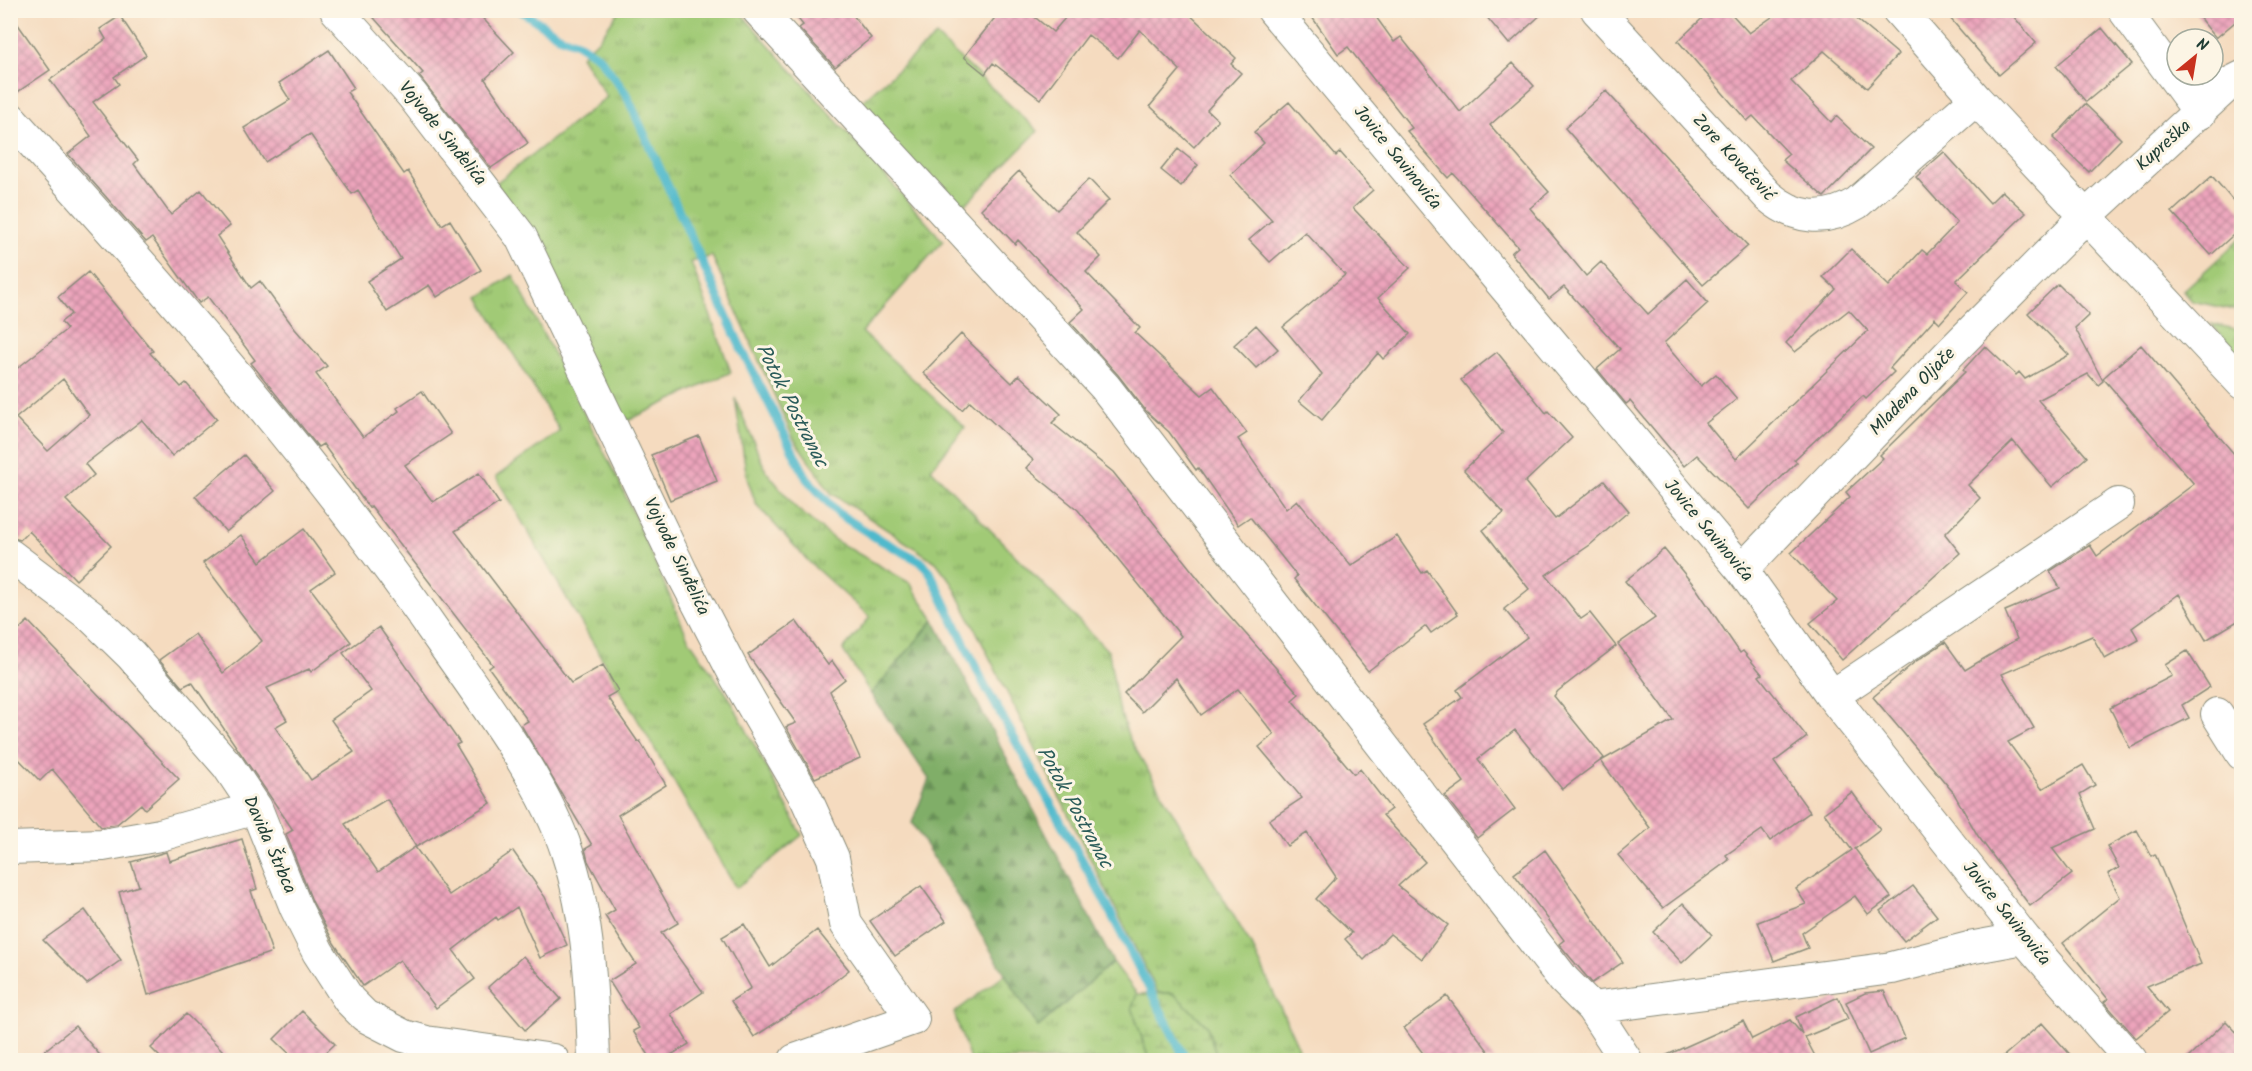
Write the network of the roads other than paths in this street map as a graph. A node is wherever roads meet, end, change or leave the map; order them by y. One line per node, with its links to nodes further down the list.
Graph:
1 (336, 10): 25 (street, Vojvode Sinđelića)
2 (758, 10): 22 (street)
3 (1274, 10): 15 (street, Jovice Savinovića)
4 (1597, 10): 8 (street, Zore Kovačević)
5 (1898, 10): 8 (street)
6 (2124, 10): 9 (street)
7 (2241, 77): 9 (street, Kupreška)
8 (1976, 99): 11 (street)
9 (2200, 113): 11 (street, Kupreška)
10 (10, 118): 24 (street)
11 (2086, 216): 12 (street); 15 (street, Mladena Oljače)
12 (2241, 383)
13 (2118, 504): 16 (street)
14 (10, 555): 19 (street, Davida Štrbca)
15 (1742, 570): 16 (street, Jovice Savinovića)
16 (1833, 696): 21 (street, Jovice Savinovića)
17 (2217, 714): 18 (street)
18 (2241, 754)
19 (256, 808): 20 (street); 23 (street, Davida Štrbca)
20 (10, 848)
21 (2024, 938): 22 (street); 27 (street, Jovice Savinovića)
22 (1592, 1008): 26 (street)
23 (554, 1060)
24 (594, 1060)
25 (795, 1060)
26 (1626, 1060)
27 (2131, 1060)

